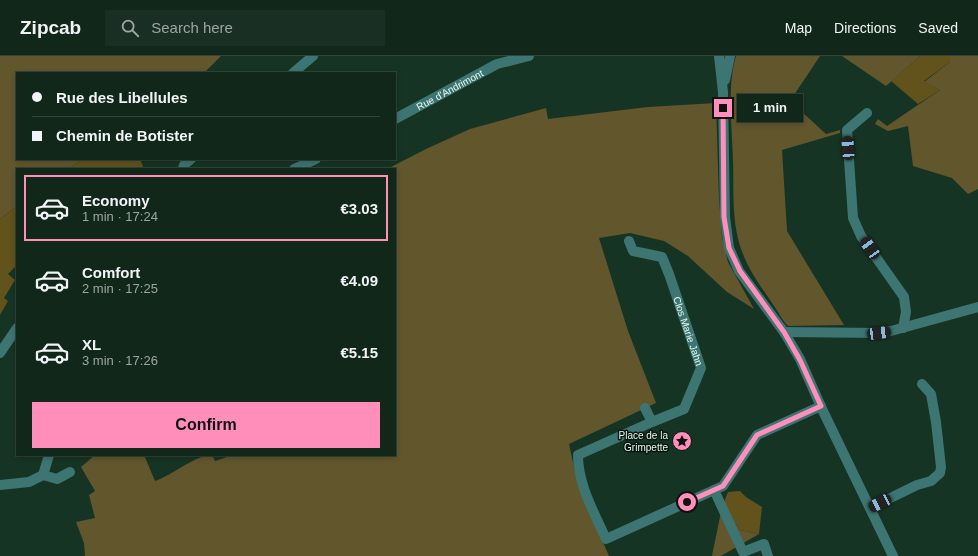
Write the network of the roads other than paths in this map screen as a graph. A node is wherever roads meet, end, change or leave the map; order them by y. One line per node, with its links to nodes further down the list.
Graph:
1 (313, 56): 5 (street)
2 (529, 56): 8 (street, Rue d'Andrimont)
3 (719, 56): 6 (street)
4 (730, 56): 6 (street)
5 (294, 72)
6 (723, 92): 17 (street)
7 (868, 113): 15 (street)
8 (396, 118)
9 (190, 160): 11 (street)
10 (314, 160): 12 (street)
11 (183, 168)
12 (296, 168)
13 (629, 241): 22 (street, Clos Marie Jahn)
14 (978, 307): 15 (street)
15 (903, 328): 17 (street)
16 (16, 329): 18 (street)
17 (784, 332): 20 (street)
18 (0, 353)
19 (922, 384): 28 (street)
20 (821, 406): 27 (street); 28 (street)
21 (645, 408): 22 (street)
22 (652, 422): 27 (street)
23 (49, 456): 25 (street)
24 (70, 472): 25 (street)
25 (43, 475): 26 (street)
26 (0, 484)
27 (714, 490): 29 (street)
28 (870, 508): 30 (street)
29 (768, 556)
30 (893, 556)

